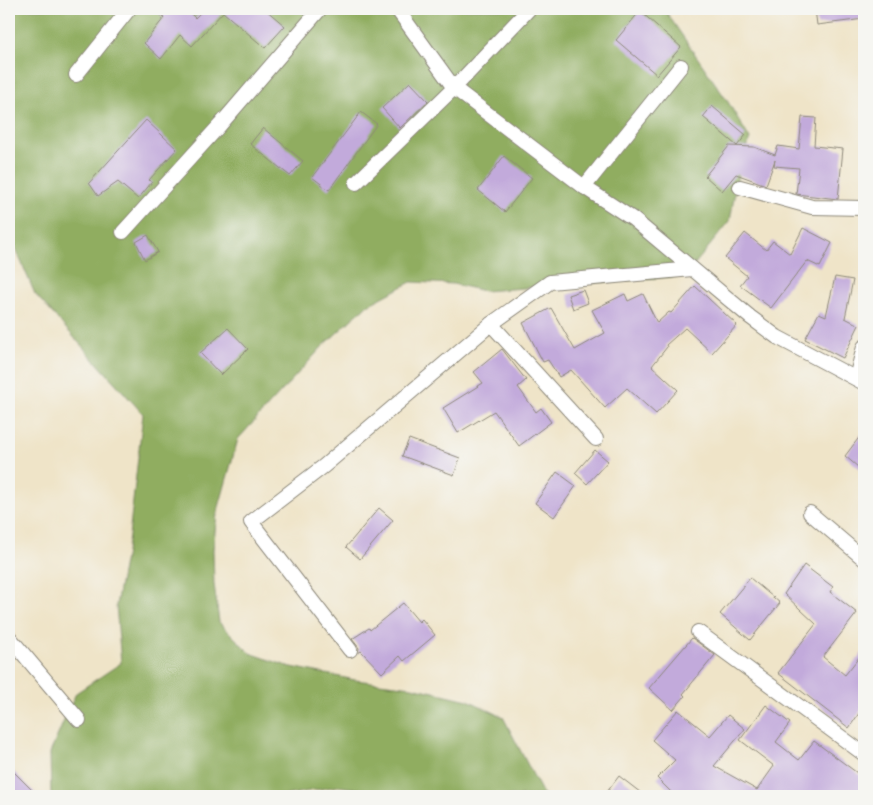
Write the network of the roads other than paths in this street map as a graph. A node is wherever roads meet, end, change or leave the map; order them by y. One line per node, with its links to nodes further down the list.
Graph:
1 (129, 9): 6 (street)
2 (320, 9): 12 (street)
3 (397, 9): 7 (street)
4 (528, 9): 7 (street)
5 (681, 66): 9 (street)
6 (76, 74)
7 (454, 88): 8 (street); 9 (street)
8 (356, 183)
9 (584, 187): 13 (street)
10 (740, 187): 11 (street)
11 (864, 208)
12 (123, 232)
13 (692, 269): 14 (street); 16 (street)
14 (491, 324): 17 (street); 22 (street)
15 (864, 347): 16 (street)
16 (860, 380)
17 (596, 440)
18 (810, 514): 19 (street)
19 (864, 559)
20 (698, 632): 24 (street)
21 (9, 637): 23 (street)
22 (350, 650)
23 (79, 720)
24 (864, 754)

